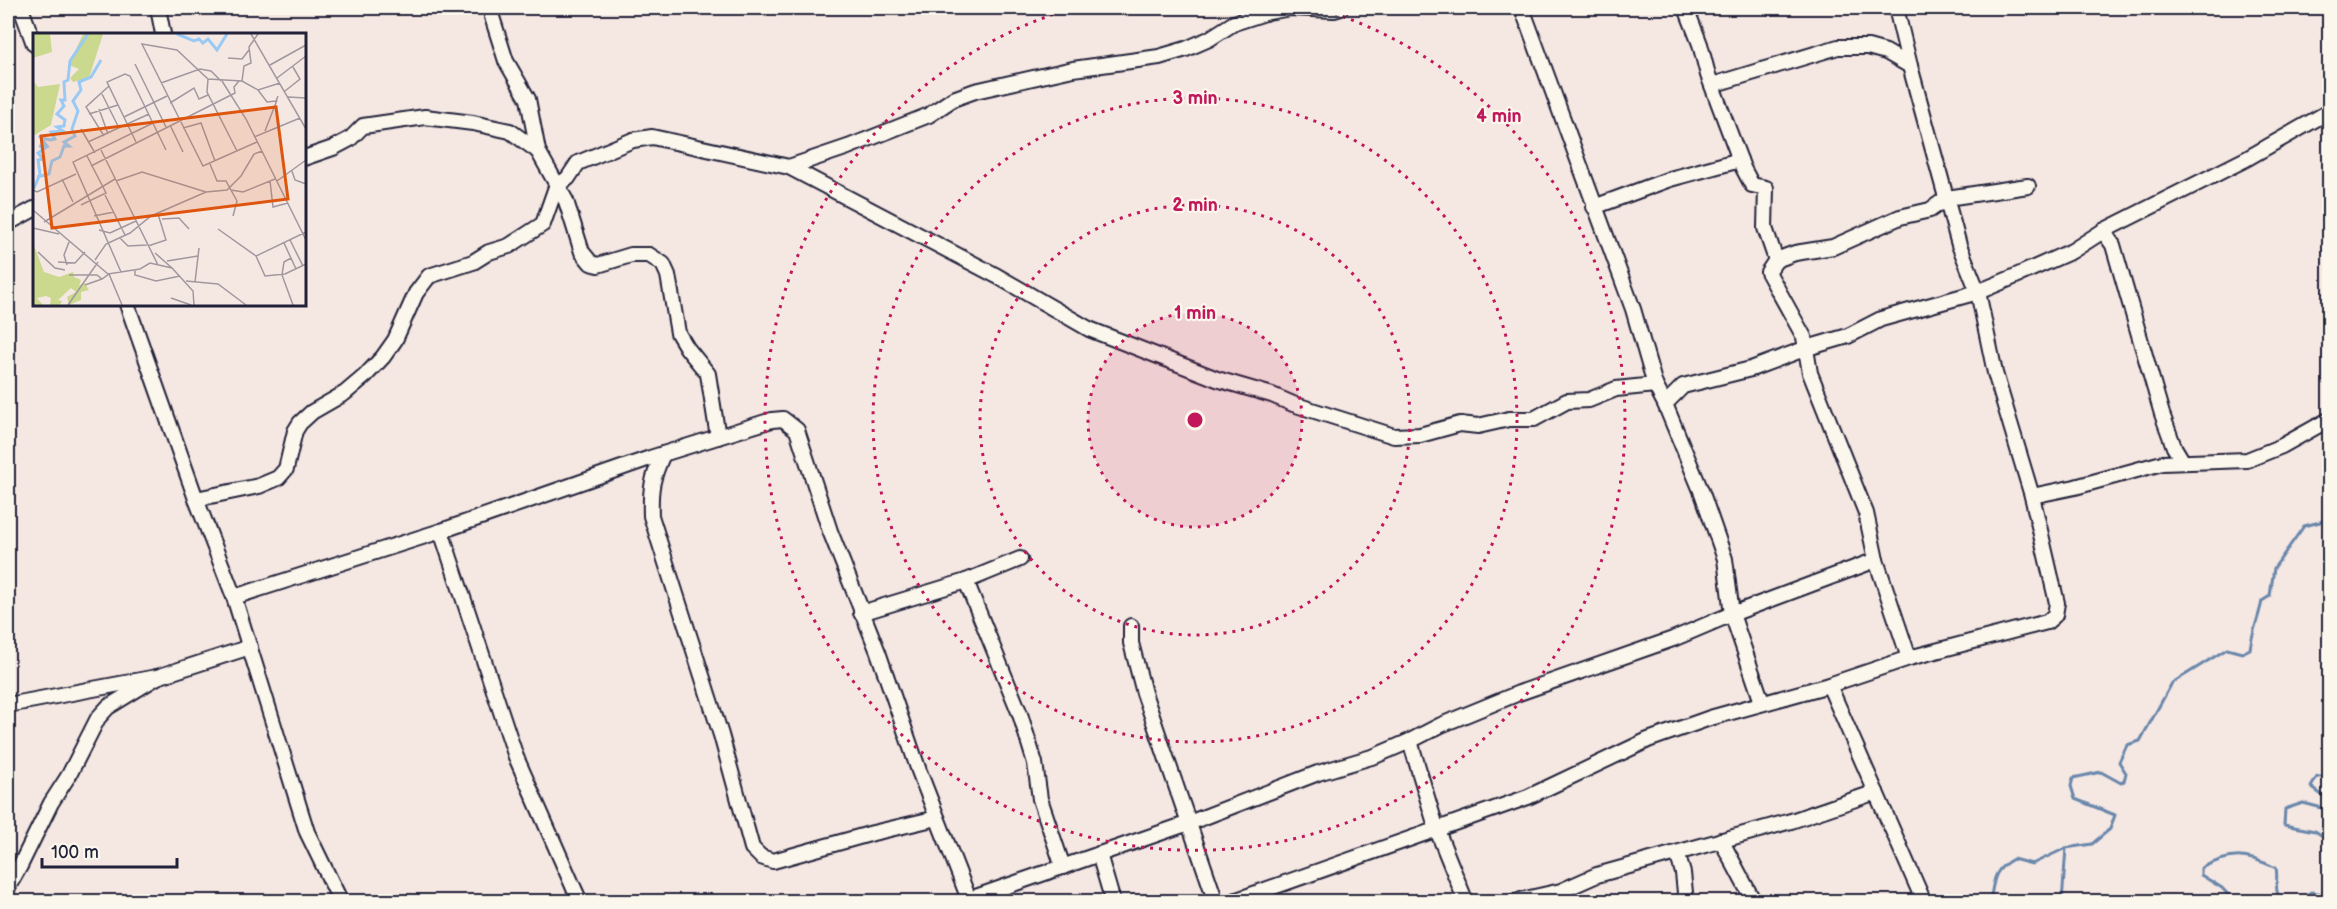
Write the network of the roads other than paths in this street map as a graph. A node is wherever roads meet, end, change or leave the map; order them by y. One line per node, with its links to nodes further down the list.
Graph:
1 (21, 8): 10 (street)
2 (158, 8): 9 (street)
3 (492, 8): 14 (street)
4 (1286, 8): 5 (street); 17 (street)
5 (1341, 8)
6 (1522, 8): 21 (street)
7 (1686, 8): 12 (street)
8 (1896, 8): 11 (street)
9 (163, 33)
10 (33, 41)
11 (1910, 66): 12 (street); 20 (street)
12 (1712, 85): 16 (street)
13 (2330, 111): 24 (street)
14 (538, 151): 15 (street); 19 (street)
15 (306, 157)
16 (1740, 160): 21 (street); 25 (street)
17 (789, 167): 19 (street); 29 (street)
18 (2028, 186): 20 (street)
19 (556, 187): 32 (street); 36 (street)
20 (1947, 198): 25 (street); 26 (street)
21 (1594, 207): 29 (street)
22 (33, 210): 23 (street)
23 (8, 223)
24 (2103, 231): 26 (street); 34 (street)
25 (1776, 260): 28 (street)
26 (1978, 292): 28 (street); 35 (street)
27 (128, 306): 36 (street)
28 (1807, 348): 30 (street); 39 (street)
29 (1655, 385): 30 (street)
30 (1665, 404): 43 (street)
31 (2330, 420): 34 (street)
32 (718, 437): 33 (street); 42 (street)
33 (663, 454): 37 (street); 53 (street)
34 (2183, 462): 35 (street)
35 (2032, 496): 46 (street)
36 (196, 499): 41 (street)
37 (441, 531): 41 (street); 64 (street)
38 (1020, 559): 40 (street)
39 (1876, 560): 43 (street); 46 (street)
40 (966, 581): 42 (street); 59 (street)
41 (234, 597): 45 (street)
42 (861, 613): 53 (street)
43 (1732, 614): 49 (street); 51 (street)
44 (1131, 626): 54 (street)
45 (250, 647): 47 (street); 63 (street)
46 (1909, 658): 48 (street)
47 (157, 677): 50 (street); 60 (street)
48 (1829, 685): 49 (street); 52 (street)
49 (1762, 702): 55 (street)
50 (8, 705)
51 (1410, 741): 54 (street); 55 (street)
52 (1876, 792): 56 (street); 72 (street)
53 (937, 818): 62 (street)
54 (1189, 823): 58 (street); 66 (street)
55 (1437, 830): 67 (street); 68 (street)
56 (1721, 840): 57 (street); 71 (street)
57 (1677, 853): 61 (street); 70 (street)
58 (1099, 854): 59 (street); 65 (street)
59 (1063, 867): 62 (street)
60 (8, 886)
61 (1564, 896): 69 (street)
62 (967, 901)
63 (341, 902)
64 (580, 902)
65 (1113, 902)
66 (1216, 902)
67 (1231, 902)
68 (1466, 902)
69 (1512, 902)
70 (1686, 902)
71 (1754, 902)
72 (1924, 902)

